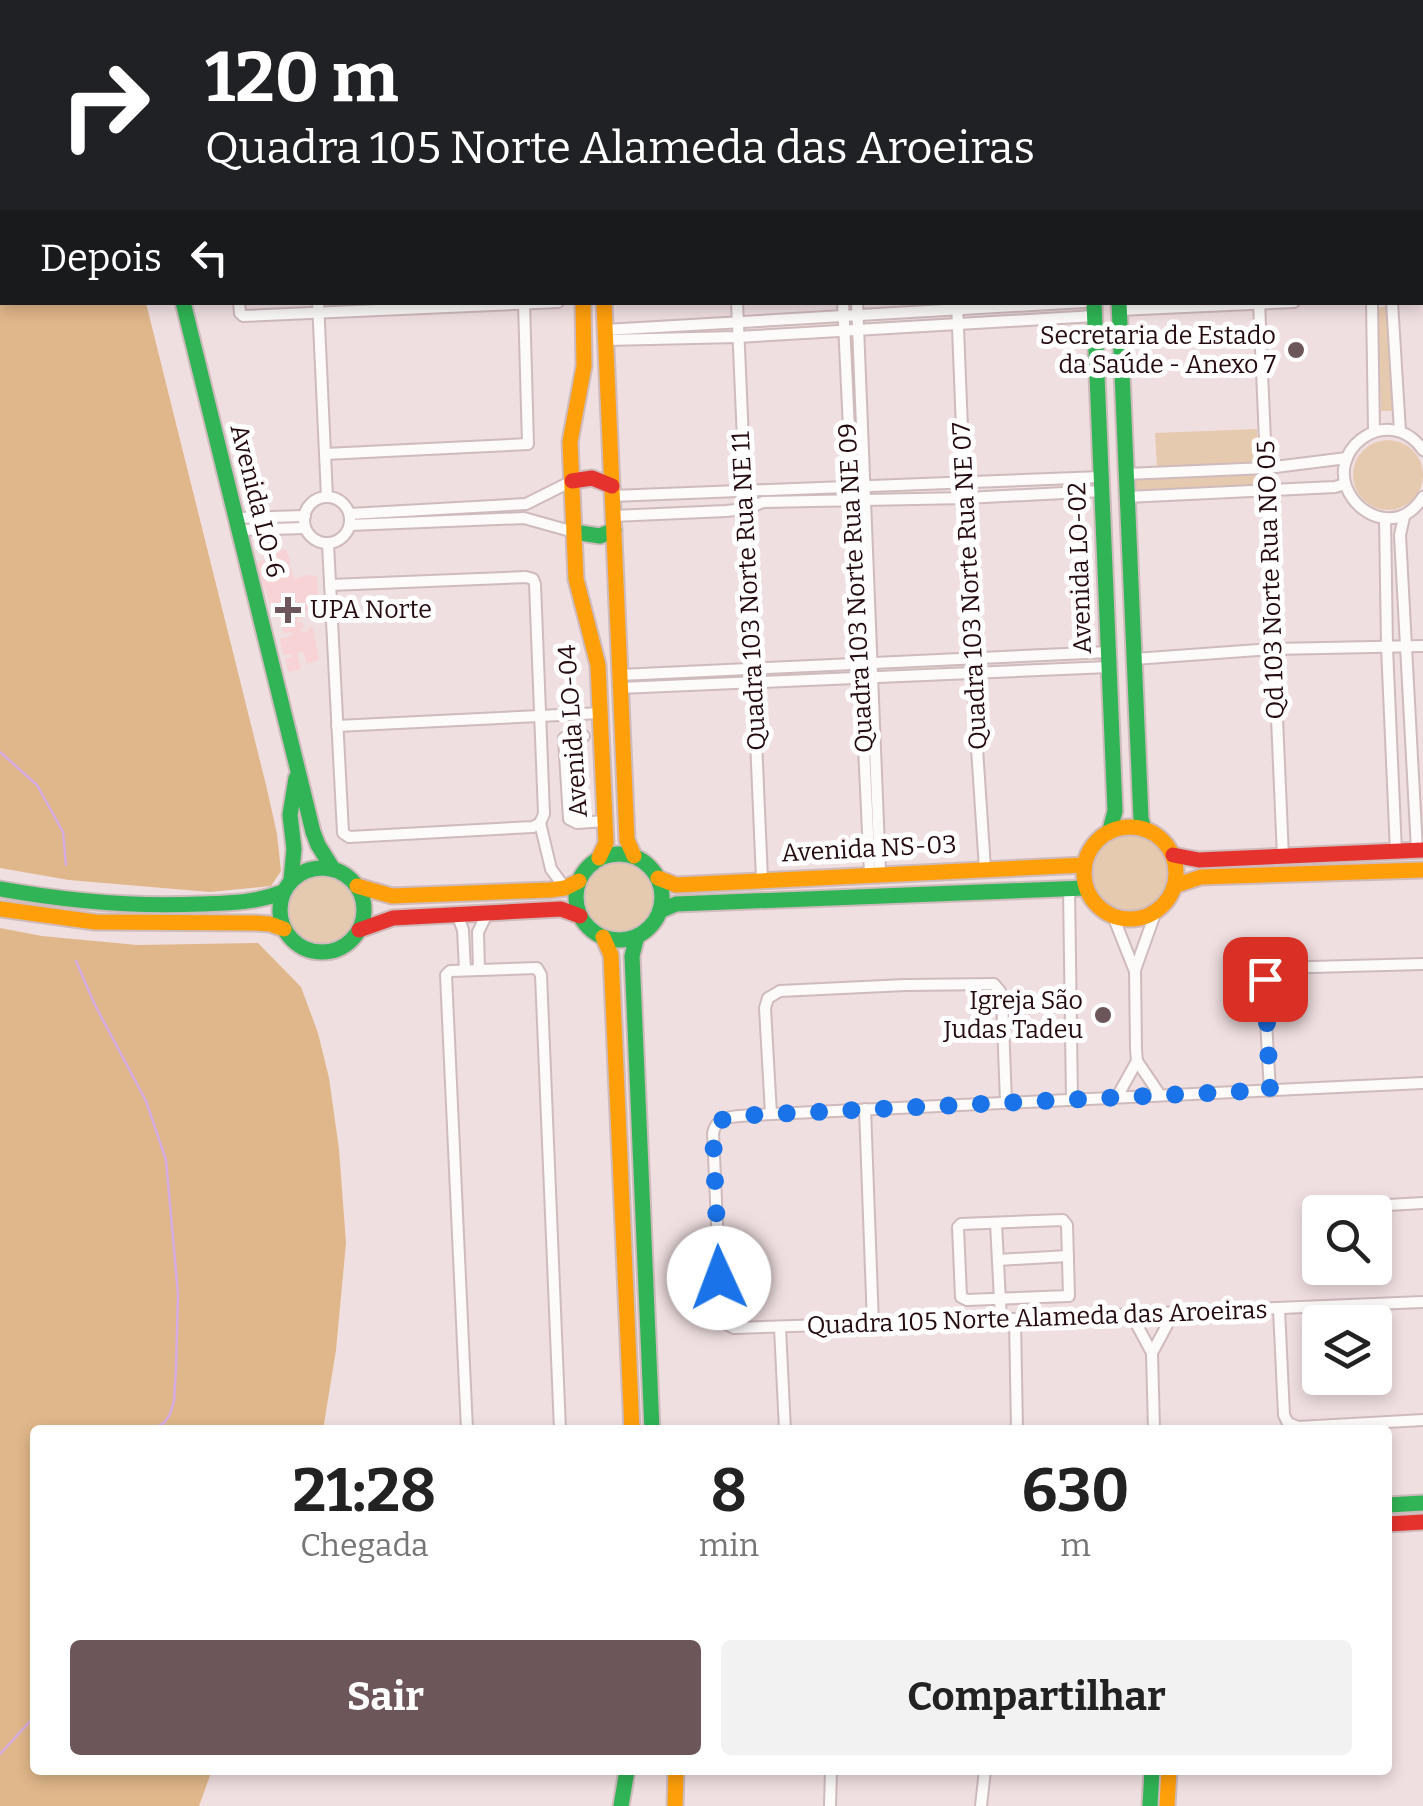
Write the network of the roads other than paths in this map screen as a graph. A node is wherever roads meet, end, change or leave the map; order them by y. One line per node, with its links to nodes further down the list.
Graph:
1 (184, 305): 52 (street, Avenida LO-6)
2 (472, 305): 15 (street)
3 (524, 305): 29 (street)
4 (584, 305): 33 (street, Avenida LO-04)
5 (604, 305): 24 (street, Avenida LO-04)
6 (737, 305): 20 (street, Quadra 103 Norte Rua NE 11)
7 (843, 305): 19 (street, Quadra 103 Norte Rua NE 09)
8 (989, 305): 13 (street)
9 (1190, 305): 14 (street)
10 (1260, 305): 31 (street, Qd 103 Norte Rua NO 05)
11 (1372, 305): 26 (street)
12 (1392, 305): 27 (street)
13 (957, 306): 17 (street); 21 (street, Quadra 103 Norte Rua NE 07)
14 (1119, 306): 32 (street, Avenida LO-02)
15 (318, 308): 16 (street); 29 (street)
16 (240, 309)
17 (857, 309): 19 (street); 22 (street, Quadra 103 Norte Rua NE 09)
18 (1095, 309): 21 (street); 35 (street, Avenida LO-02)
19 (843, 317): 20 (street); 23 (street, Quadra 103 Norte Rua NE 09)
20 (738, 324): 24 (street); 25 (street, Quadra 103 Norte Rua NE 11)
21 (958, 325): 22 (street); 34 (street, Quadra 103 Norte Rua NE 07)
22 (858, 329): 23 (street); 37 (street, Quadra 103 Norte Rua NE 09)
23 (844, 330): 25 (street); 37 (street, Quadra 103 Norte Rua NE 09)
24 (605, 335): 25 (street); 39 (street, Avenida LO-04)
25 (738, 337): 40 (street, Quadra 103 Norte Rua NE 11)
26 (1374, 432): 27 (street); 30 (street)
27 (1400, 432): 28 (street)
28 (1423, 450)
29 (325, 454): 42 (street)
30 (1346, 458): 31 (street); 36 (street)
31 (1267, 468): 32 (street); 38 (street, Qd 103 Norte Rua NO 05)
32 (1126, 474): 41 (street, Avenida LO-02)
33 (572, 481): 39 (street); 49 (street); 53 (street, Avenida LO-04)
34 (964, 482): 35 (street); 37 (street); 44 (street, Quadra 103 Norte Rua NE 07)
35 (1102, 484): 44 (street); 61 (street, Avenida LO-02)
36 (1345, 484): 38 (street); 48 (street)
37 (858, 486): 40 (street); 45 (street, Quadra 103 Norte Rua NE 09)
38 (1268, 490): 41 (street); 59 (street, Qd 103 Norte Rua NO 05)
39 (612, 491): 40 (street); 51 (street, Avenida LO-04)
40 (744, 491): 46 (street, Quadra 103 Norte Rua NE 11)
41 (1127, 496): 62 (street, Avenida LO-02)
42 (327, 497): 49 (street); 50 (street)
43 (1423, 497): 47 (street)
44 (966, 498): 45 (street); 60 (street, Quadra 103 Norte Rua NE 07)
45 (858, 499): 46 (street); 64 (street, Quadra 103 Norte Rua NE 09)
46 (746, 509): 51 (street); 63 (street, Quadra 103 Norte Rua NE 11)
47 (1404, 517): 48 (street); 58 (street)
48 (1385, 518): 57 (street)
49 (350, 519): 53 (street); 54 (street)
50 (305, 522): 52 (street); 54 (street)
51 (613, 523): 53 (street); 67 (street, Avenida LO-04)
52 (237, 524): 72 (street, Avenida LO-6)
53 (574, 532): 68 (street, Avenida LO-04)
54 (328, 544): 55 (street)
55 (330, 585): 69 (street); 70 (street)
56 (1423, 646): 58 (street)
57 (1387, 647): 58 (street); 59 (street); 78 (street)
58 (1406, 647): 77 (street)
59 (1272, 648): 62 (street); 81 (street, Qd 103 Norte Rua NO 05)
60 (972, 658): 61 (street); 64 (street); 65 (street, Quadra 103 Norte Rua NE 07)
61 (1109, 660): 65 (street); 76 (street, Avenida LO-02)
62 (1134, 660): 75 (street, Avenida LO-02)
63 (752, 668): 64 (street); 66 (street, Quadra 103 Norte Rua NE 11); 67 (street)
64 (865, 670): 65 (street); 66 (street); 87 (street, Quadra 103 Norte Rua NE 09)
65 (972, 673): 85 (street, Quadra 103 Norte Rua NE 07)
66 (753, 680): 67 (street); 89 (street, Quadra 103 Norte Rua NE 11)
67 (620, 681): 79 (street, Avenida LO-04)
68 (601, 712): 69 (street); 73 (street, Avenida LO-04)
69 (540, 716): 70 (street); 74 (street)
70 (336, 726): 74 (street)
71 (584, 736): 73 (street)
72 (297, 769): 84 (street, Avenida LO-6); 91 (street)
73 (605, 821): 82 (street, Avenida LO-04)
74 (540, 824): 90 (street)
75 (1144, 828): 76 (street); 80 (street)
76 (1110, 830): 83 (street)
77 (1420, 850): 78 (street)
78 (1396, 852): 81 (street)
79 (634, 856): 82 (street); 88 (street)
80 (1173, 856): 81 (street); 93 (street)
81 (1283, 857)
82 (600, 858): 90 (street)
83 (1084, 864): 85 (street, Avenida NS-03); 94 (street)
84 (333, 869): 91 (street); 92 (street)
85 (985, 869): 87 (street, Avenida NS-03)
86 (1423, 870): 93 (street)
87 (876, 873): 89 (street, Avenida NS-03)
88 (658, 878): 89 (street, Avenida NS-03); 97 (street)
89 (762, 879)
90 (572, 884): 92 (street); 101 (street)
91 (287, 886): 95 (street); 103 (street)
92 (357, 886): 104 (street)
93 (1174, 886): 98 (street)
94 (1077, 888): 97 (street, Avenida NS-03); 102 (street); 116 (street)
95 (0, 889)
96 (0, 909): 103 (street)
97 (660, 911): 105 (street)
98 (1156, 911): 102 (street); 110 (street)
99 (488, 912): 100 (street); 101 (street); 109 (street)
100 (457, 914): 104 (street); 108 (street)
101 (580, 916): 106 (street)
102 (1113, 916): 110 (street)
103 (284, 930): 104 (street)
104 (358, 930)
105 (637, 936): 106 (street); 138 (street)
106 (603, 938): 137 (street)
107 (1423, 964): 113 (street)
108 (465, 970): 109 (street); 135 (street)
109 (480, 970): 136 (street)
110 (1135, 970): 111 (street)
111 (1137, 1061): 114 (street); 115 (street)
112 (1423, 1083): 113 (street, Quadra 105 Norte Alameda das Aroeiras)
113 (1270, 1090): 114 (street, Quadra 105 Norte Alameda das Aroeiras)
114 (1160, 1095): 115 (street, Quadra 105 Norte Alameda das Aroeiras)
115 (1117, 1098): 116 (street, Quadra 105 Norte Alameda das Aroeiras)
116 (1072, 1100): 117 (street, Quadra 105 Norte Alameda das Aroeiras)
117 (1006, 1102): 118 (street, Quadra 105 Norte Alameda das Aroeiras); 119 (street)
118 (864, 1109): 119 (street, Quadra 105 Norte Alameda das Aroeiras); 131 (street)
119 (771, 1114): 132 (street, Quadra 105 Norte Alameda das Aroeiras)
120 (1423, 1203): 121 (street)
121 (1392, 1205)
122 (996, 1222): 123 (street); 124 (street); 125 (street)
123 (1068, 1256): 124 (street); 125 (street)
124 (998, 1260): 125 (street)
125 (1006, 1298): 130 (street)
126 (1423, 1302): 127 (street, Quadra 105 Norte Alameda das Aroeiras)
127 (1279, 1308): 128 (street, Quadra 105 Norte Alameda das Aroeiras); 142 (street)
128 (1174, 1312): 129 (street, Quadra 105 Norte Alameda das Aroeiras); 133 (street)
129 (1131, 1314): 130 (street, Quadra 105 Norte Alameda das Aroeiras); 133 (street)
130 (1009, 1320): 131 (street, Quadra 105 Norte Alameda das Aroeiras); 140 (street)
131 (873, 1324): 132 (street, Quadra 105 Norte Alameda das Aroeiras)
132 (780, 1328): 139 (street)
133 (1152, 1352): 141 (street)
134 (1423, 1420): 143 (street)
135 (467, 1425)
136 (560, 1425)
137 (632, 1425)
138 (652, 1425)
139 (785, 1425)
140 (1018, 1425)
141 (1154, 1425)
142 (1293, 1425)
143 (1334, 1425)
144 (1423, 1503): 145 (street)
145 (1392, 1505)
146 (1423, 1522): 147 (street)
147 (1392, 1524)
148 (625, 1775): 154 (street)
149 (676, 1775): 155 (street)
150 (831, 1775): 156 (street)
151 (984, 1775): 157 (street)
152 (1152, 1775): 158 (street)
153 (1169, 1775): 159 (street)
154 (620, 1806)
155 (674, 1806)
156 (830, 1806)
157 (981, 1806)
158 (1150, 1806)
159 (1167, 1806)

